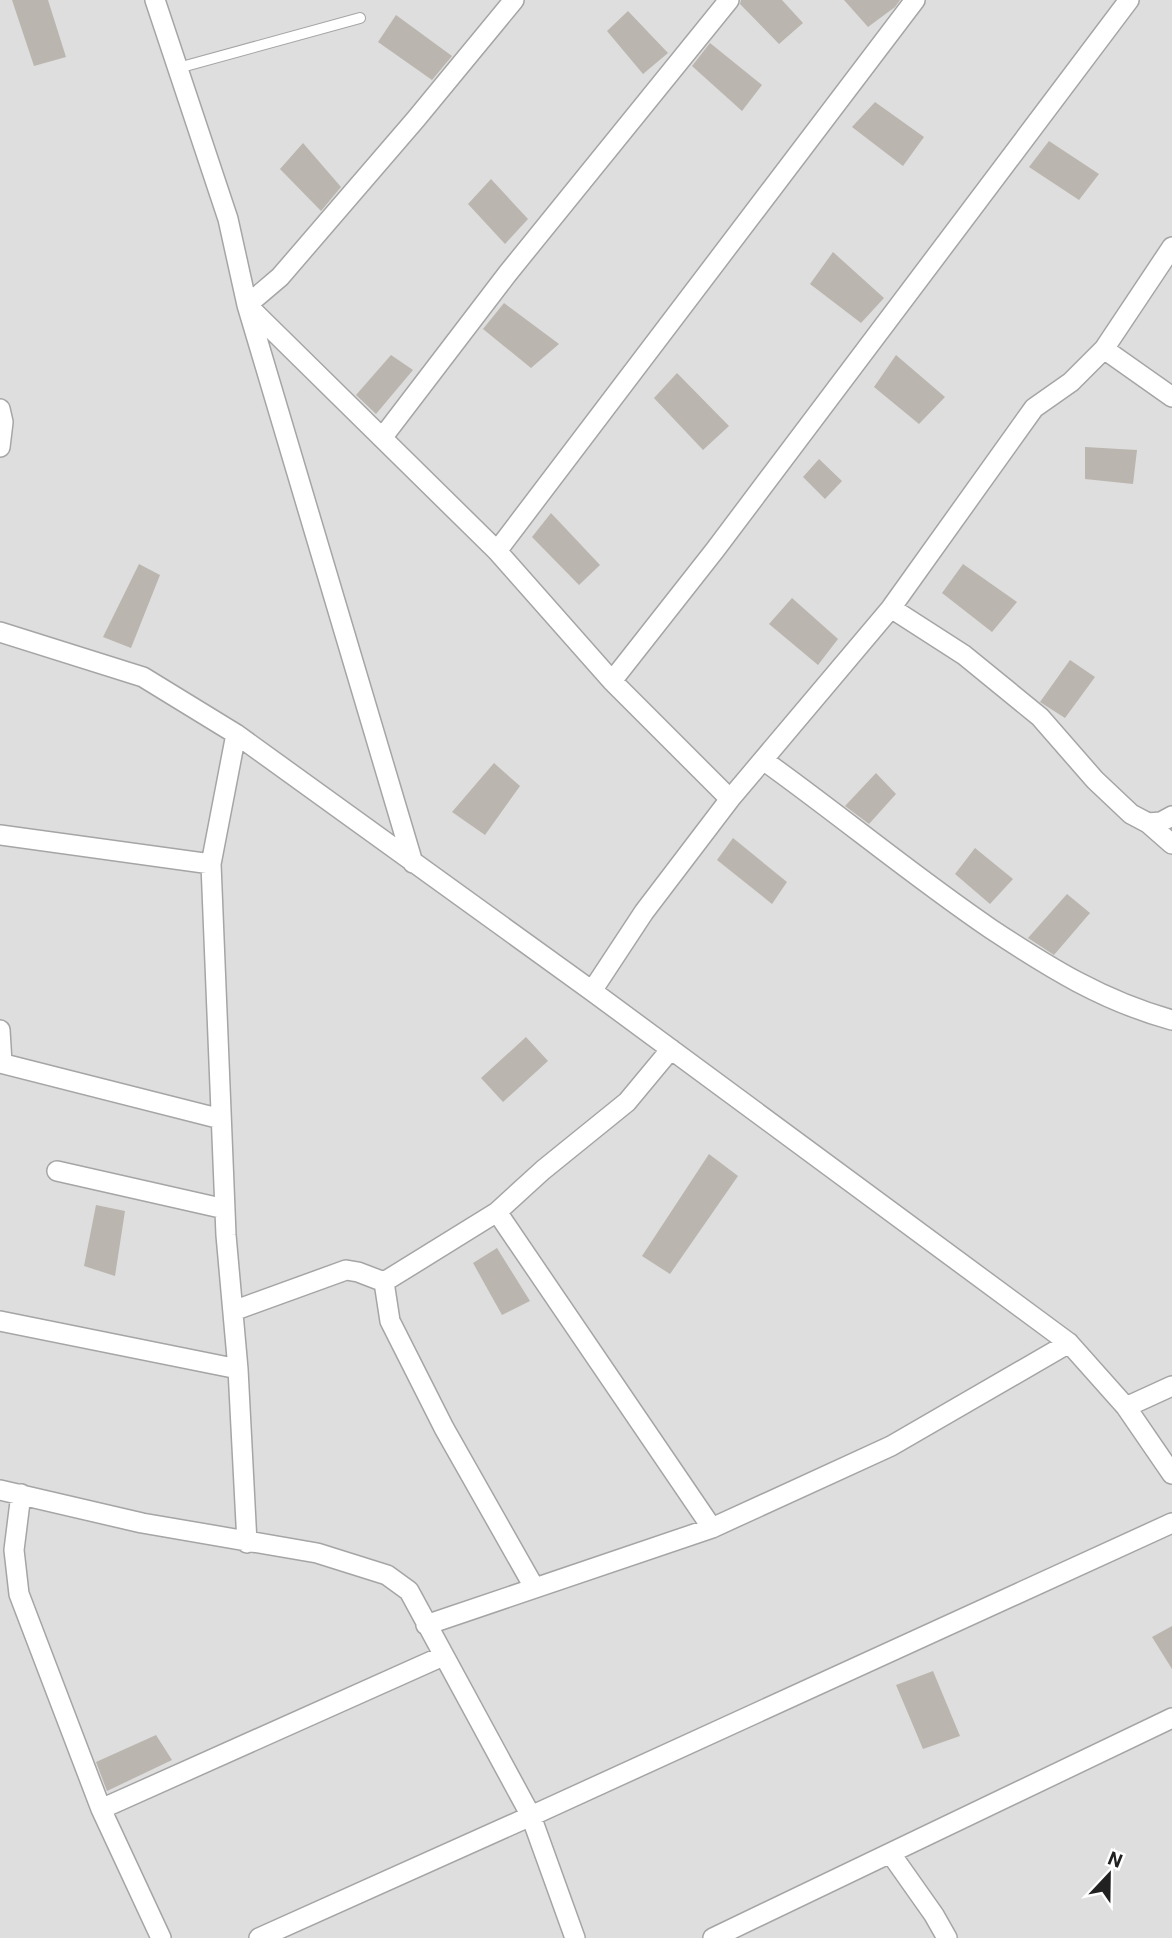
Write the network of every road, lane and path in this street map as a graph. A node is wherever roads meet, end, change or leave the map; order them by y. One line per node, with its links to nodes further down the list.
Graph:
1 (155, 0): 7 (street)
2 (514, 0): 9 (street)
3 (729, 0): 13 (street)
4 (915, 0): 15 (street)
5 (1129, 0): 18 (street)
6 (360, 18): 7 (lane)
7 (178, 68): 9 (street)
8 (1172, 247): 10 (street)
9 (247, 305): 13 (street); 26 (street)
10 (1104, 349): 11 (street); 16 (street)
11 (1172, 397)
12 (0, 409): 14 (street)
13 (382, 438): 15 (street)
14 (0, 447)
15 (497, 551): 18 (street)
16 (891, 608): 20 (street); 23 (street)
17 (0, 632): 19 (street)
18 (612, 681): 21 (street)
19 (236, 734): 26 (street); 27 (street)
20 (763, 760): 21 (street); 29 (street)
21 (730, 799): 28 (street)
22 (1172, 817): 23 (street)
23 (1148, 823): 25 (street)
24 (0, 835): 27 (street)
25 (1172, 844)
26 (413, 863): 28 (street)
27 (211, 864): 33 (street)
28 (592, 991): 31 (street)
29 (1172, 1020)
30 (0, 1030): 32 (street)
31 (671, 1049): 36 (street); 40 (street)
32 (1, 1063): 33 (street)
33 (221, 1119): 35 (street)
34 (57, 1171): 35 (street)
35 (225, 1209): 38 (street)
36 (497, 1212): 37 (street); 48 (street)
37 (384, 1282): 38 (street); 50 (street)
38 (233, 1311): 41 (street)
39 (0, 1321): 41 (street)
40 (1069, 1343): 43 (street); 48 (street)
41 (238, 1369): 49 (street)
42 (1172, 1386): 43 (street)
43 (1126, 1407): 44 (street)
44 (1172, 1474)
45 (0, 1490): 46 (street)
46 (21, 1494): 49 (street); 54 (street)
47 (1172, 1523): 55 (street)
48 (712, 1528): 50 (street)
49 (247, 1543): 51 (street)
50 (534, 1587): 51 (street)
51 (426, 1625): 52 (street)
52 (443, 1656): 54 (street); 55 (street)
53 (1172, 1717): 56 (street)
54 (102, 1809): 57 (street)
55 (531, 1816): 58 (street); 59 (street)
56 (891, 1854): 60 (street); 61 (street)
57 (161, 1938)
58 (259, 1938)
59 (575, 1938)
60 (713, 1938)
61 (947, 1938)

